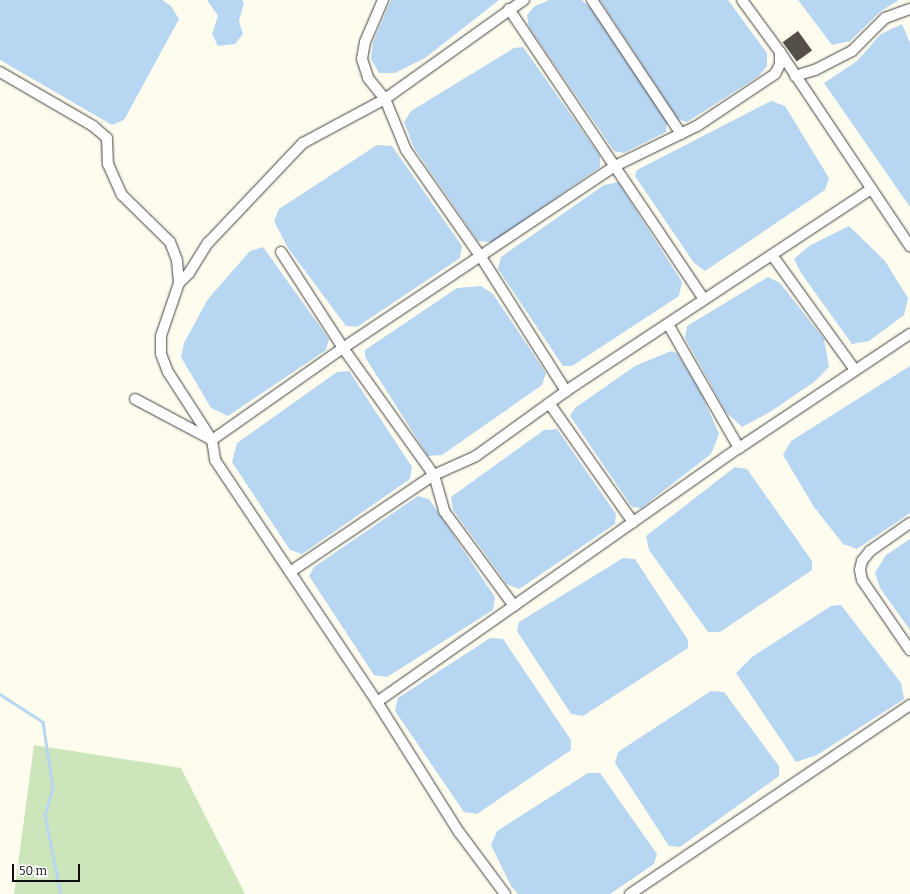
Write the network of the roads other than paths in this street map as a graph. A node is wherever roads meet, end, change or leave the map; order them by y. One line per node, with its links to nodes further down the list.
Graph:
1 (383, 0): 10 (lane)
2 (524, 0): 5 (lane)
3 (592, 0): 11 (lane)
4 (742, 0): 7 (lane)
5 (509, 9): 10 (lane); 12 (lane)
6 (910, 9): 9 (lane)
7 (780, 52): 9 (lane); 11 (lane)
8 (0, 72): 18 (lane)
9 (795, 76): 13 (lane)
10 (384, 99): 17 (lane); 18 (lane)
11 (681, 134): 12 (lane)
12 (615, 166): 17 (lane); 19 (lane)
13 (870, 190): 14 (lane); 16 (lane)
14 (910, 246)
15 (281, 252): 22 (lane)
16 (772, 254): 19 (lane); 23 (lane)
17 (481, 257): 22 (lane); 24 (lane)
18 (179, 283): 27 (lane)
19 (704, 299): 20 (lane)
20 (668, 324): 24 (lane); 28 (lane)
21 (910, 334): 23 (lane)
22 (343, 348): 27 (lane); 29 (lane)
23 (855, 370): 28 (lane)
24 (566, 391): 26 (lane)
25 (135, 399): 27 (lane)
26 (549, 403): 29 (lane); 30 (lane)
27 (212, 440): 32 (lane)
28 (739, 448): 30 (lane)
29 (434, 475): 32 (lane); 33 (lane)
30 (632, 522): 33 (lane)
31 (910, 523): 34 (lane)
32 (290, 572): 35 (lane)
33 (514, 606): 35 (lane)
34 (910, 650)
35 (377, 702): 37 (lane)
36 (910, 705): 38 (lane)
37 (505, 894)
38 (630, 894)

